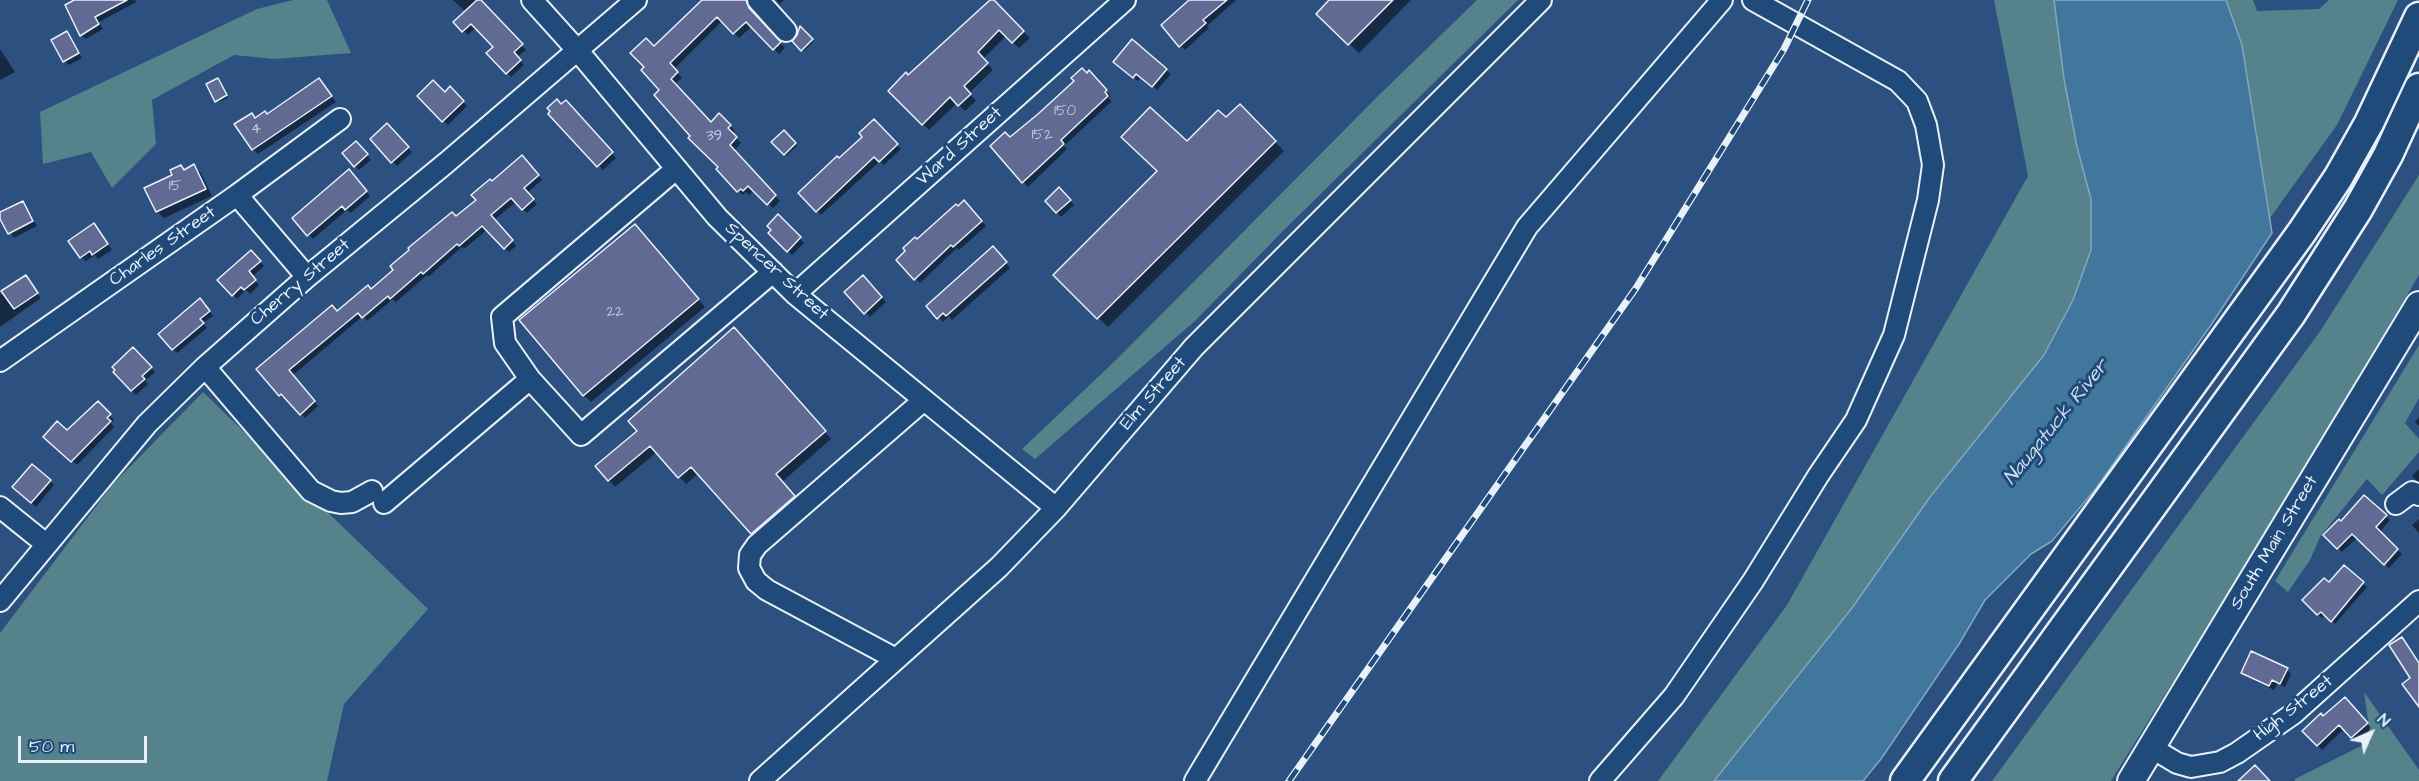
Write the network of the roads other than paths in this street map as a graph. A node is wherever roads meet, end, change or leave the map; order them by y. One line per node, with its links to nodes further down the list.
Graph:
1 (532, 0): 10 (street, Spencer Street)
2 (636, 0): 10 (street, Cherry Street)
3 (758, 0): 9 (street)
4 (1125, 0): 17 (street, Ward Street)
5 (1541, 0): 26 (street, Elm Street)
6 (1722, 0): 33 (street)
7 (1753, 0): 34 (street)
8 (2419, 17): 35 (highway)
9 (786, 31)
10 (578, 51): 13 (street, Spencer Street); 16 (street, Cherry Street)
11 (2419, 88): 36 (highway)
12 (340, 118): 14 (street, Charles Street)
13 (676, 169): 15 (street, Spencer Street); 21 (street)
14 (237, 195): 16 (street); 19 (street, Charles Street)
15 (773, 272): 17 (street, Spencer Street); 21 (street)
16 (307, 277): 20 (street, Cherry Street)
17 (795, 294): 22 (street, Spencer Street)
18 (2419, 305): 31 (main road, South Main Street)
19 (0, 361)
20 (205, 366): 21 (street); 27 (street, Cherry Street)
21 (530, 379)
22 (924, 400): 26 (street, Spencer Street); 30 (street)
23 (2419, 495): 24 (street)
24 (2396, 504)
25 (0, 507): 27 (street)
26 (1056, 508): 30 (street, Elm Street)
27 (46, 544): 28 (street, Cherry Street)
28 (0, 601)
29 (2419, 601): 31 (street, High Street)
30 (896, 660): 32 (street, Elm Street)
31 (2151, 748): 37 (main road, South Main Street)
32 (760, 781)
33 (1195, 781)
34 (1600, 781)
35 (1905, 781)
36 (1953, 781)
37 (2131, 781)

